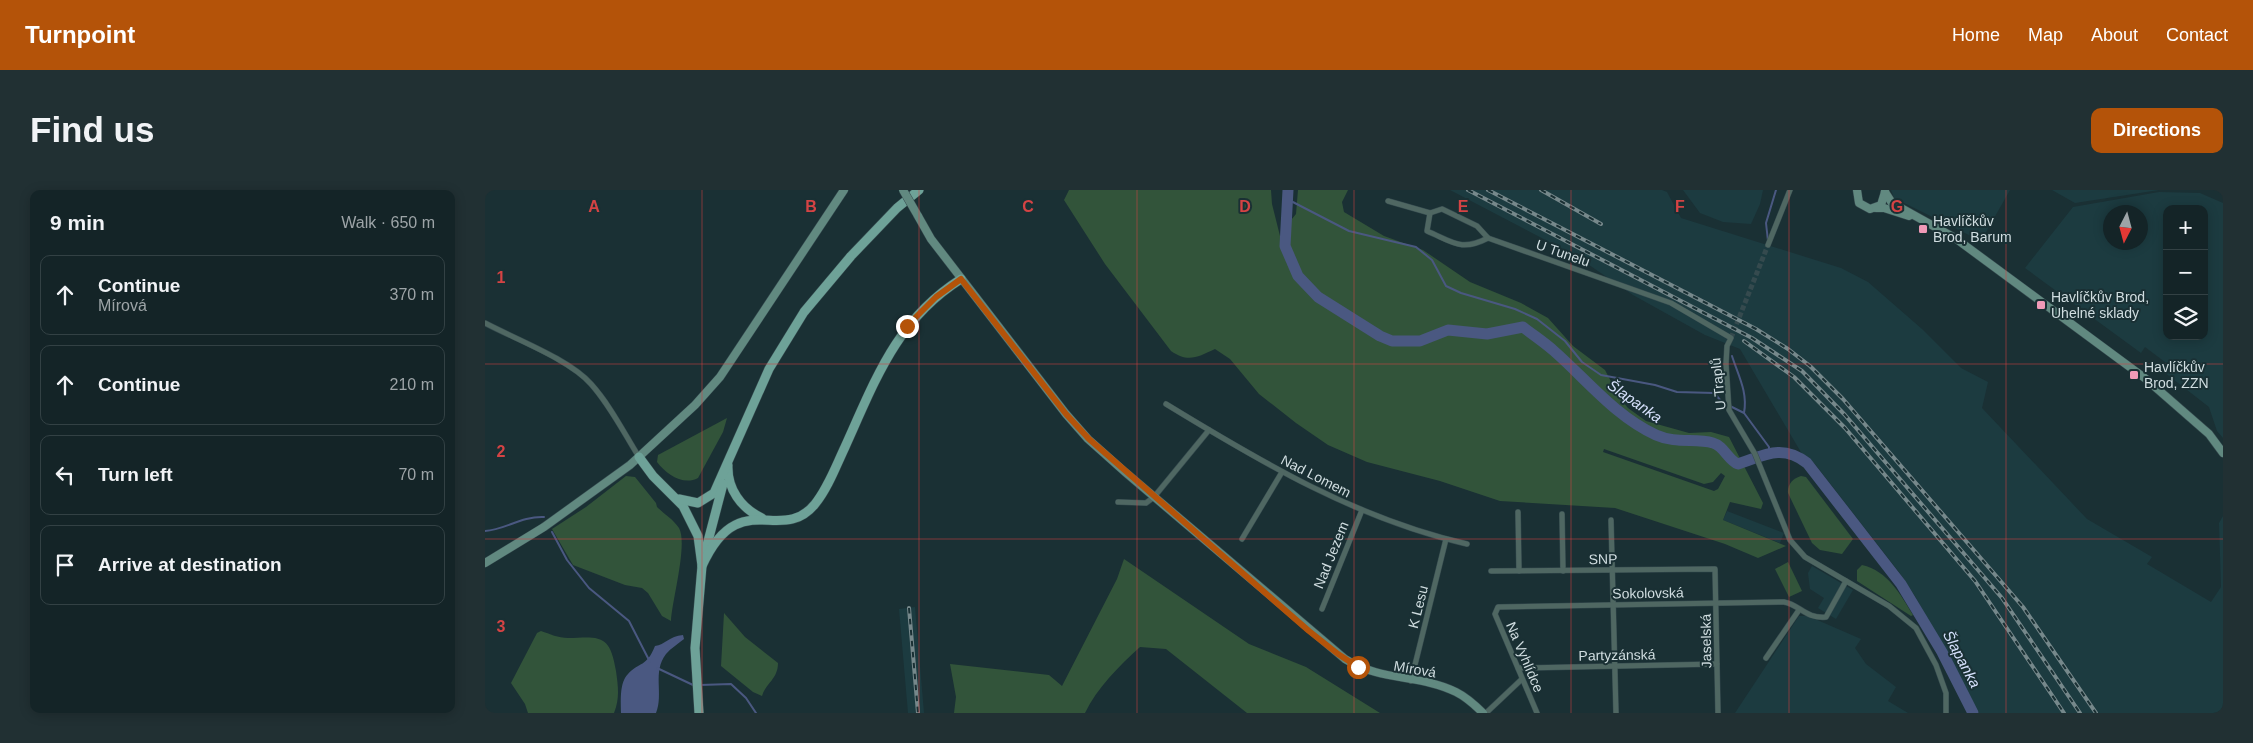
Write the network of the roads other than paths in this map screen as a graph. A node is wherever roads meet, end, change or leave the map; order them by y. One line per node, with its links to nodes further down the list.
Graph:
1 (844, 190): 19 (street)
2 (903, 190): 13 (street, Mírová, bridge)
3 (919, 190): 20 (main road)
4 (1790, 190): 12 (street)
5 (1885, 191): 8 (street); 10 (street)
6 (1856, 192): 8 (street)
7 (1387, 201): 9 (street, U Tunelu)
8 (1876, 208): 10 (street)
9 (1431, 214): 11 (street, U Tunelu); 11 (street)
10 (1930, 223): 18 (street)
11 (1488, 238): 15 (street, U Tunelu)
12 (1768, 245)
13 (961, 279): 22 (street, Mírová); 28 (main road)
14 (485, 323): 19 (street)
15 (1731, 338): 40 (street, U Traplů)
16 (1165, 404): 17 (street, Nad Lomem)
17 (1209, 430): 21 (street, Nad Lomem); 22 (street)
18 (2223, 453)
19 (639, 457): 23 (main road); 33 (street)
20 (729, 462): 23 (main road); 28 (main road); 34 (main road)
21 (1282, 472): 25 (street, Nad Lomem); 30 (street)
22 (1154, 497): 24 (street); 51 (street, Mírová)
23 (679, 499): 34 (main road)
24 (1118, 502)
25 (1362, 510): 31 (street, Nad Lomem); 43 (street, Nad Jezem)
26 (1518, 512): 39 (street)
27 (1563, 514): 38 (street)
28 (767, 520): 34 (main road)
29 (1611, 520): 36 (street)
30 (1243, 539)
31 (1446, 540): 32 (street, Nad Lomem); 51 (street, K Lesu)
32 (1467, 544)
33 (485, 563)
34 (702, 566): 52 (main road)
35 (1715, 569): 36 (street, SNP); 41 (street, Jaselská)
36 (1613, 570): 38 (street, SNP); 42 (street)
37 (1491, 571): 39 (street, SNP)
38 (1563, 571): 39 (street, SNP)
39 (1519, 572)
40 (1846, 581): 45 (street, Sokolovská); 57 (street, U Traplů)
41 (1716, 603): 42 (street, Sokolovská); 45 (street, Sokolovská); 47 (street, Jaselská)
42 (1614, 605): 44 (street, Sokolovská); 48 (street)
43 (1322, 609)
44 (1495, 609): 49 (street, Na Vyhlídce)
45 (1799, 611): 46 (street)
46 (1767, 658)
47 (1717, 664): 48 (street, Partyzánská); 56 (street, Jaselská)
48 (1615, 667): 49 (street, Partyzánská); 55 (street)
49 (1518, 668): 50 (street, Na Vyhlídce)
50 (1522, 679): 53 (street); 54 (street, Na Vyhlídce)
51 (1411, 681): 53 (street, Mírová)
52 (699, 713)
53 (1484, 713)
54 (1537, 713)
55 (1615, 713)
56 (1718, 713)
57 (1946, 713)

